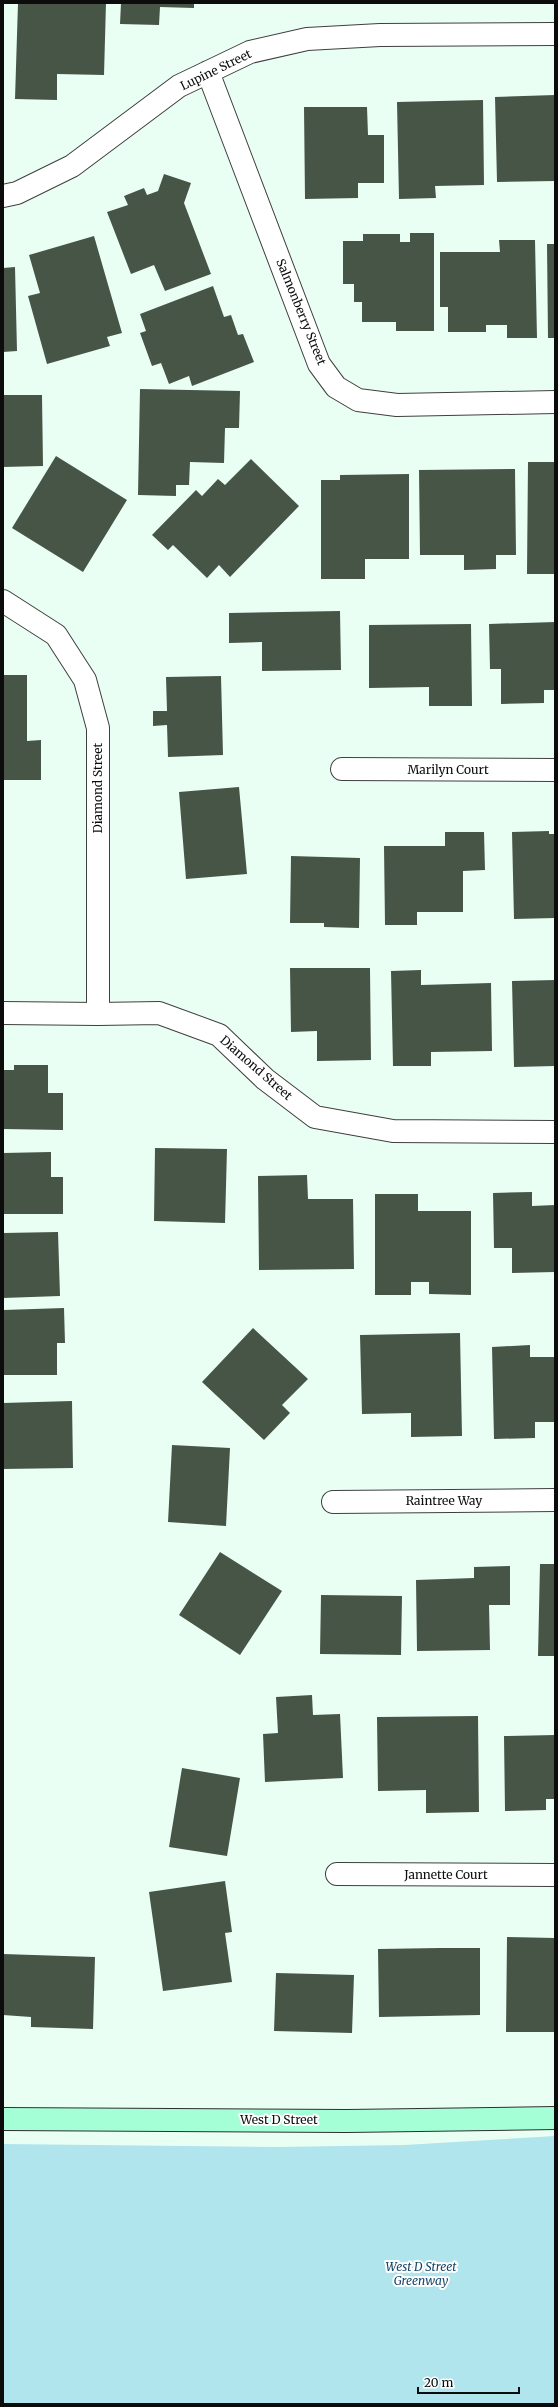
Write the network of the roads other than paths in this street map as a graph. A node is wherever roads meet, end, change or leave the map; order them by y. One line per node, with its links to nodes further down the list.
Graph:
1 (555, 34): 2 (street, Lupine Street)
2 (208, 72): 3 (street, Lupine Street); 4 (street, Salmonberry Street)
3 (3, 196)
4 (555, 402)
5 (3, 602): 9 (street, Diamond Street)
6 (342, 769): 7 (street, Marilyn Court)
7 (555, 770)
8 (3, 1013): 9 (street, Diamond Street)
9 (98, 1014): 10 (street, Diamond Street)
10 (555, 1132)
11 (555, 1500): 12 (street, Raintree Way)
12 (333, 1502)
13 (337, 1874): 14 (street, Jannette Court)
14 (555, 1875)
15 (3, 2118): 16 (street, West D Street)
16 (555, 2118)

